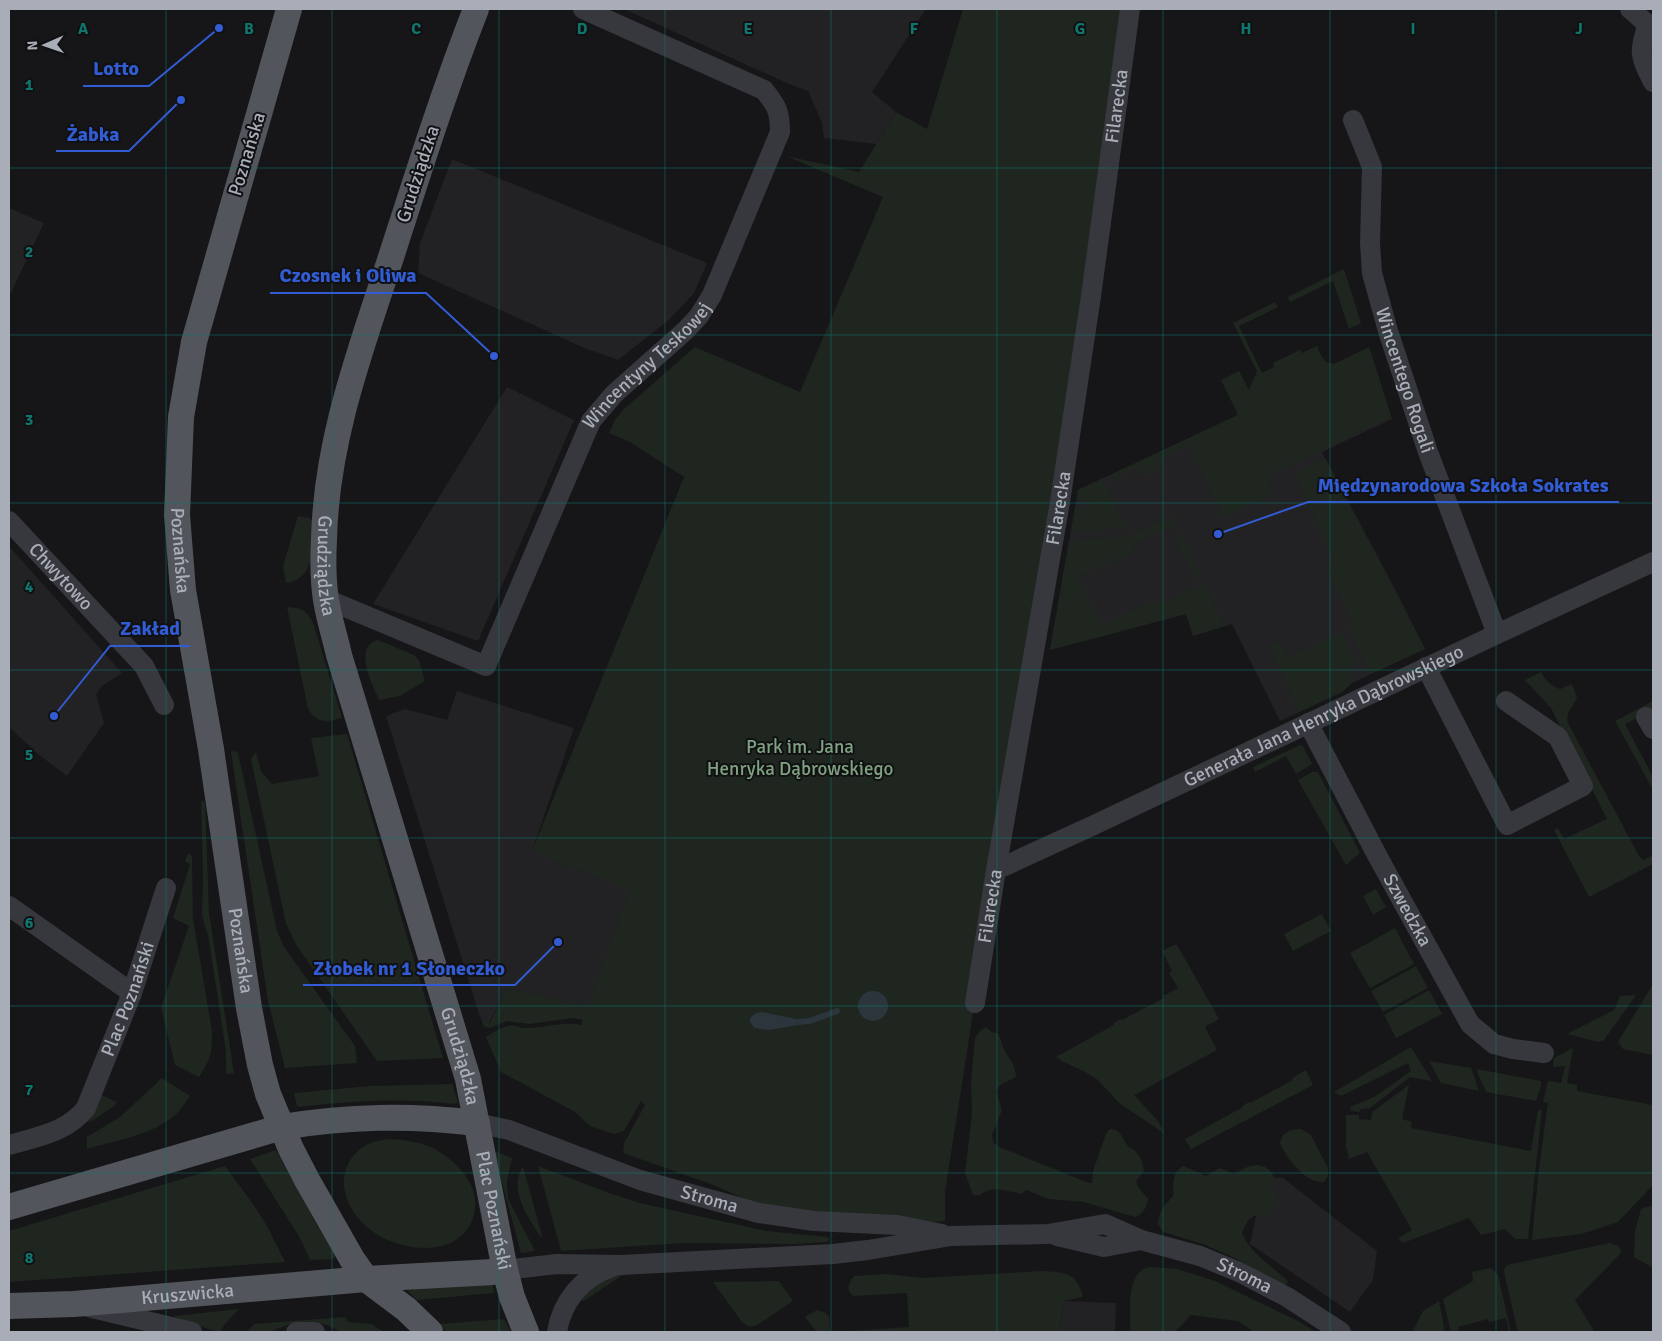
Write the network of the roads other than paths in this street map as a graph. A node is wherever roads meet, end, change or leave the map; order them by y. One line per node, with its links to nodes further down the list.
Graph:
1 (289, 9): 24 (main road, Poznańska)
2 (476, 9): 11 (main road, Grudziądzka)
3 (583, 9): 11 (street, Wincentyny Teskowej)
4 (1130, 9): 17 (street, Filarecka)
5 (1630, 9): 6 (street)
6 (1651, 26): 7 (street)
7 (1653, 82)
8 (1353, 120): 12 (street, Wincentego Rogali)
9 (9, 521): 15 (street, Chwytowo)
10 (1653, 562): 12 (street, Generała Jana Henryka Dąbrowskiego)
11 (326, 599): 23 (main road, Grudziądzka)
12 (1497, 634): 13 (street, Generała Jana Henryka Dąbrowskiego)
13 (1426, 667): 14 (street); 16 (street, Generała Jana Henryka Dąbrowskiego)
14 (1506, 701)
15 (164, 705)
16 (1308, 723): 17 (street, Generała Jana Henryka Dąbrowskiego); 22 (street, Szwedzka)
17 (996, 870): 21 (street, Filarecka)
18 (166, 888): 20 (street, Plac Poznański)
19 (9, 906): 20 (street)
20 (132, 993): 25 (street, Plac Poznański)
21 (975, 1003)
22 (1544, 1053)
23 (477, 1123): 24 (main road, Plac Poznański); 27 (street, Stroma); 29 (main road, Plac Poznański)
24 (282, 1126): 26 (main road); 30 (main road)
25 (9, 1145)
26 (9, 1207)
27 (951, 1236): 28 (street, Stroma); 39 (street, Stroma)
28 (621, 1264): 29 (street, Stroma); 38 (street)
29 (505, 1270): 30 (main road, Plac Poznański); 37 (main road)
30 (366, 1279): 31 (main road, Kruszwicka); 36 (main road)
31 (74, 1304): 32 (main road, Kruszwicka); 33 (street)
32 (9, 1306)
33 (192, 1332)
34 (296, 1332): 35 (street)
35 (316, 1332)
36 (430, 1332)
37 (526, 1332)
38 (558, 1332)
39 (1340, 1332)

